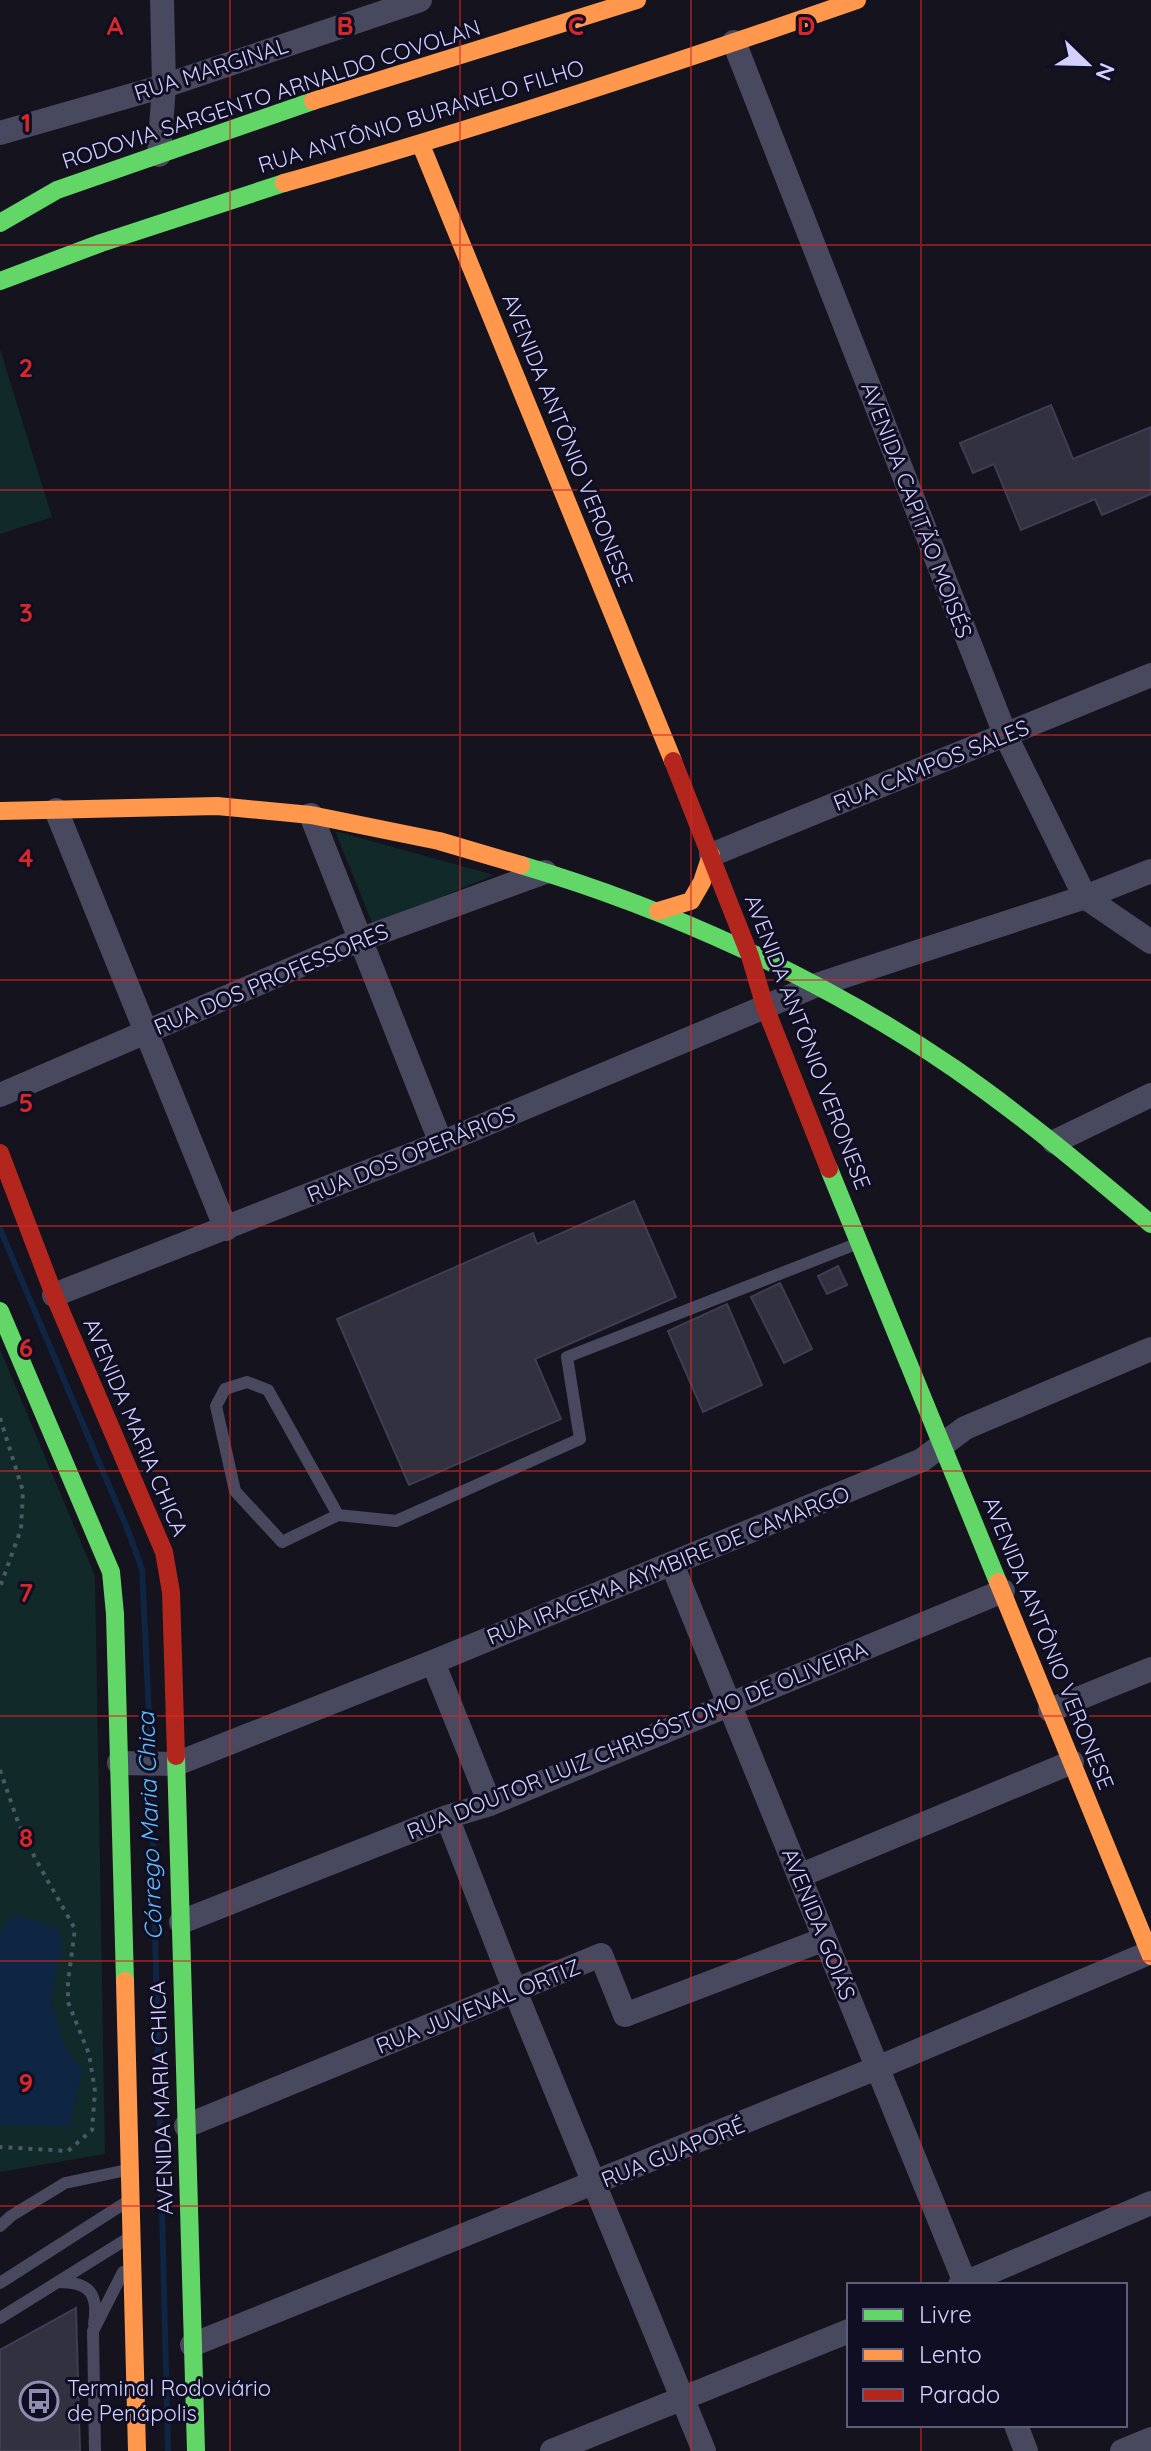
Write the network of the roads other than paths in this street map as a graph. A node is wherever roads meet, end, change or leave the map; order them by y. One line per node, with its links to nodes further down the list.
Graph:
1 (162, 0): 6 (street)
2 (420, 0): 6 (street, RUA MARGINAL)
3 (637, 0): 9 (street, RODOVIA SARGENTO ARNALDO COVOLAN)
4 (857, 0): 5 (street, RUA ANTÔNIO BURANELO FILHO)
5 (734, 42): 8 (street, RUA ANTÔNIO BURANELO FILHO); 15 (street, AVENIDA CAPITÃO MOISÉS)
6 (164, 86): 7 (street, RUA MARGINAL); 9 (street)
7 (0, 133)
8 (421, 145): 13 (street, RUA ANTÔNIO BURANELO FILHO); 19 (street, AVENIDA ANTÔNIO VERONESE)
9 (159, 155): 10 (street, RODOVIA SARGENTO ARNALDO COVOLAN)
10 (57, 190): 11 (street, RODOVIA SARGENTO ARNALDO COVOLAN); 12 (street, RODOVIA SARGENTO ARNALDO COVOLAN)
11 (8, 196)
12 (0, 223)
13 (0, 281)
14 (1151, 675): 15 (street, RUA CAMPOS SALES)
15 (1005, 734): 19 (street, RUA CAMPOS SALES); 22 (street, AVENIDA CAPITÃO MOISÉS)
16 (56, 810): 17 (street); 18 (street); 29 (street)
17 (0, 811)
18 (311, 815): 21 (street); 24 (street)
19 (711, 855): 23 (street); 26 (street, AVENIDA ANTÔNIO VERONESE)
20 (1151, 871): 22 (street, RUA DOS OPERÁRIOS)
21 (545, 872): 23 (street); 24 (street, RUA DOS PROFESSORES)
22 (1085, 897): 25 (street, AVENIDA CAPITÃO MOISÉS); 27 (street, RUA DOS OPERÁRIOS)
23 (658, 911): 26 (street)
24 (359, 940): 29 (street, RUA DOS PROFESSORES); 33 (street)
25 (1151, 942)
26 (750, 956): 27 (street); 28 (street, AVENIDA ANTÔNIO VERONESE)
27 (817, 985): 28 (street, RUA DOS OPERÁRIOS); 32 (street)
28 (765, 1007): 33 (street, RUA DOS OPERÁRIOS); 37 (street, AVENIDA ANTÔNIO VERONESE)
29 (148, 1031): 30 (street, RUA DOS PROFESSORES); 36 (street)
30 (0, 1095)
31 (1151, 1095): 32 (street)
32 (1054, 1142): 35 (street)
33 (441, 1143): 36 (street, RUA DOS OPERÁRIOS)
34 (0, 1153): 38 (street, AVENIDA MARIA CHICA)
35 (1151, 1224)
36 (226, 1229): 38 (street, RUA DOS OPERÁRIOS)
37 (859, 1243): 41 (street, AVENIDA ANTÔNIO VERONESE); 42 (lane)
38 (54, 1295): 51 (street, AVENIDA MARIA CHICA)
39 (0, 1311): 50 (street, AVENIDA MARIA CHICA)
40 (1151, 1349): 41 (street, RUA IRACEMA AYMBIRE DE CAMARGO)
41 (943, 1444): 43 (street, RUA IRACEMA AYMBIRE DE CAMARGO); 44 (street, AVENIDA ANTÔNIO VERONESE)
42 (338, 1515): 42 (lane)
43 (672, 1564): 45 (street, RUA IRACEMA AYMBIRE DE CAMARGO); 47 (street, AVENIDA GOIÁS)
44 (1003, 1591): 47 (street, RUA DOUTOR LUIZ CHRISÓSTOMO DE OLIVEIRA); 48 (street, AVENIDA ANTÔNIO VERONESE)
45 (433, 1662): 51 (street, RUA IRACEMA AYMBIRE DE CAMARGO); 52 (street)
46 (1151, 1669): 48 (street)
47 (729, 1703): 52 (street, RUA DOUTOR LUIZ CHRISÓSTOMO DE OLIVEIRA); 54 (street, AVENIDA GOIÁS)
48 (1050, 1710): 49 (street, AVENIDA ANTÔNIO VERONESE)
49 (1072, 1762): 54 (street); 57 (street, AVENIDA ANTÔNIO VERONESE)
50 (123, 1763): 51 (street); 61 (street, AVENIDA MARIA CHICA)
51 (173, 1764): 55 (street, AVENIDA MARIA CHICA)
52 (490, 1804): 53 (street, RUA DOUTOR LUIZ CHRISÓSTOMO DE OLIVEIRA)
53 (447, 1817): 55 (street, RUA DOUTOR LUIZ CHRISÓSTOMO DE OLIVEIRA); 58 (street)
54 (799, 1876): 56 (street, AVENIDA GOIÁS)
55 (181, 1922): 60 (street, AVENIDA MARIA CHICA)
56 (825, 1939): 58 (street, RUA JUVENAL ORTIZ); 59 (street, AVENIDA GOIÁS)
57 (1150, 1954): 59 (street, RUA GUAPORÉ)
58 (515, 1991): 60 (street, RUA JUVENAL ORTIZ); 62 (street)
59 (877, 2068): 62 (street, RUA GUAPORÉ); 69 (street, AVENIDA GOIÁS)
60 (186, 2126): 74 (street, AVENIDA MARIA CHICA)
61 (130, 2170): 63 (street, AVENIDA MARIA CHICA); 65 (lane)
62 (594, 2184): 74 (street, RUA GUAPORÉ); 75 (street)
63 (131, 2199): 66 (street, AVENIDA MARIA CHICA); 68 (lane)
64 (1151, 2203): 70 (street)
65 (0, 2226)
66 (132, 2245): 67 (lane); 72 (lane); 79 (street, AVENIDA MARIA CHICA)
67 (58, 2282): 71 (lane); 72 (lane)
68 (0, 2283)
69 (964, 2283)
70 (966, 2283)
71 (0, 2318)
72 (93, 2331): 78 (lane)
73 (847, 2332): 75 (street)
74 (192, 2345): 80 (street, AVENIDA MARIA CHICA)
75 (684, 2398): 81 (street); 82 (street)
76 (1017, 2427): 83 (street)
77 (1151, 2439): 84 (street)
78 (95, 2451)
79 (137, 2451)
80 (196, 2451)
81 (552, 2451)
82 (704, 2451)
83 (1026, 2451)
84 (1122, 2451)

